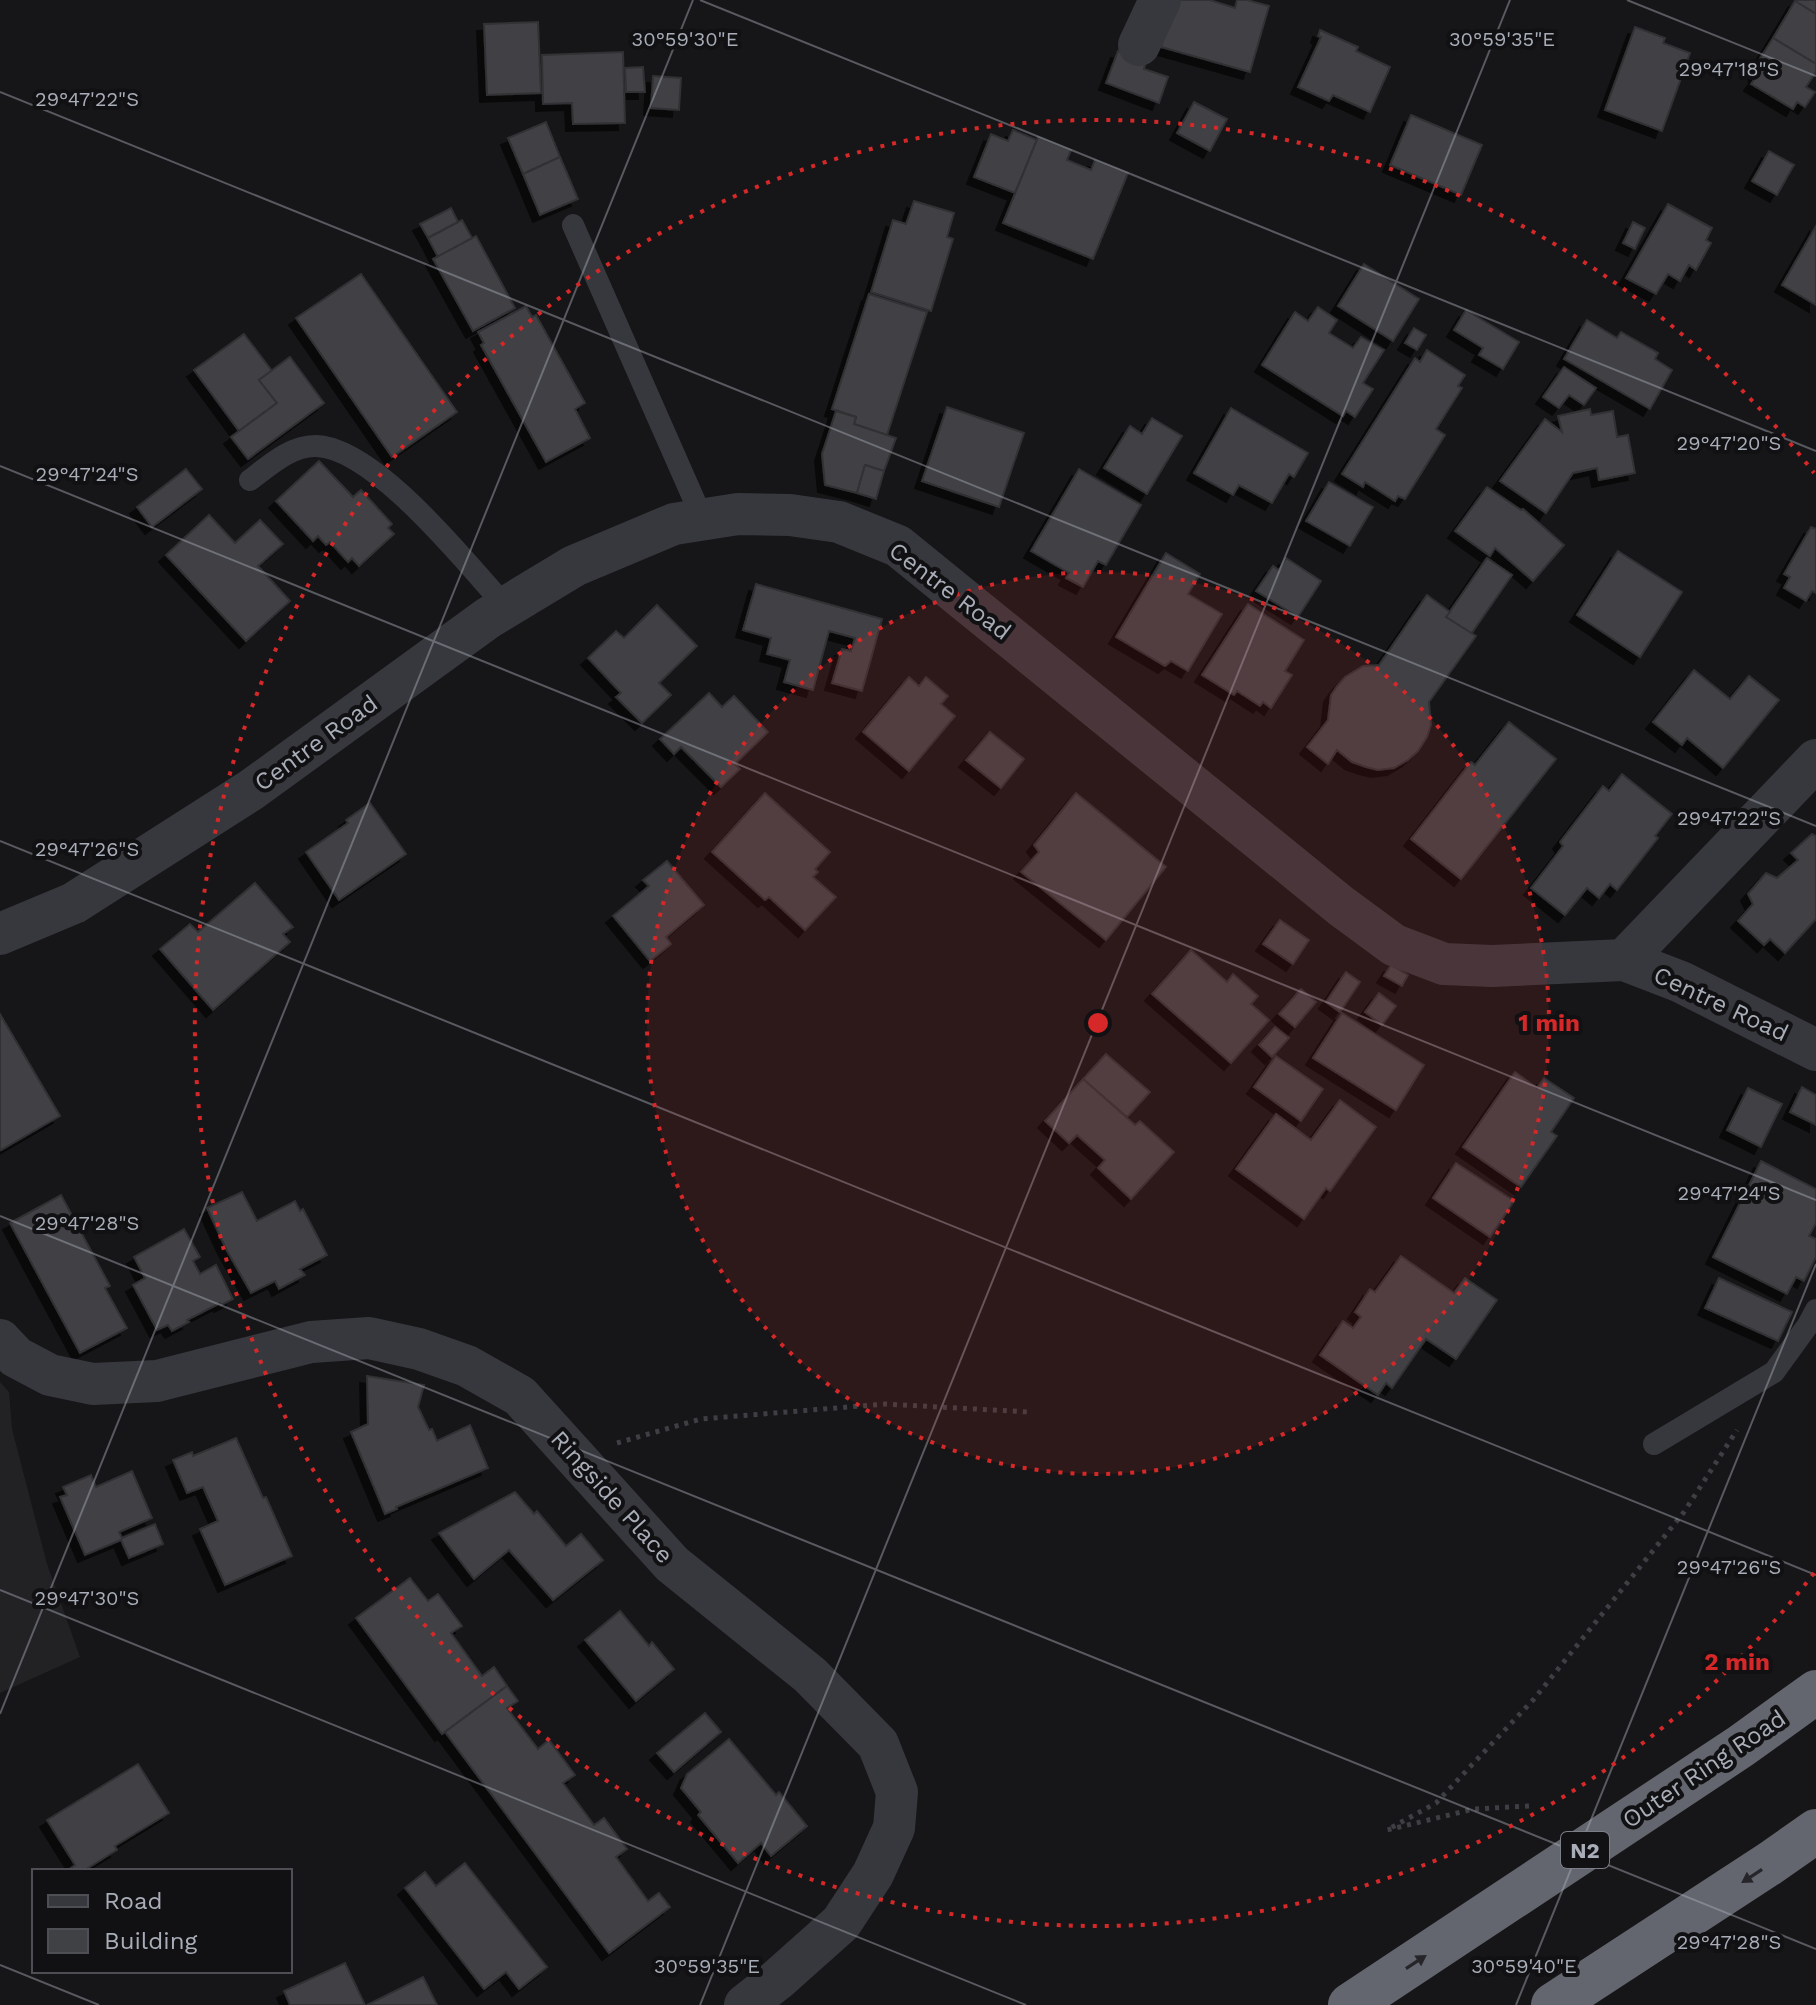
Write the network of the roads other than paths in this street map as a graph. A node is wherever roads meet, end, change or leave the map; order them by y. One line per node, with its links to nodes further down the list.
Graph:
1 (1160, 0): 2 (street)
2 (1139, 45)
3 (573, 225): 5 (lane)
4 (250, 480): 6 (lane)
5 (703, 520): 6 (street, Centre Road); 9 (street, Centre Road)
6 (506, 607): 8 (street, Centre Road)
7 (1816, 760): 9 (street, Centre Road)
8 (0, 934)
9 (1624, 960): 10 (street, Centre Road)
10 (1816, 1050)
11 (1816, 1310): 13 (lane)
12 (0, 1340): 16 (street, Ringside Place)
13 (1654, 1444)
14 (1816, 1692): 17 (highway, Outer Ring Road / N2, one-way to 14)
15 (1816, 1831): 18 (highway, one-way to 18)
16 (745, 2005)
17 (1350, 2005)
18 (1553, 2005)

